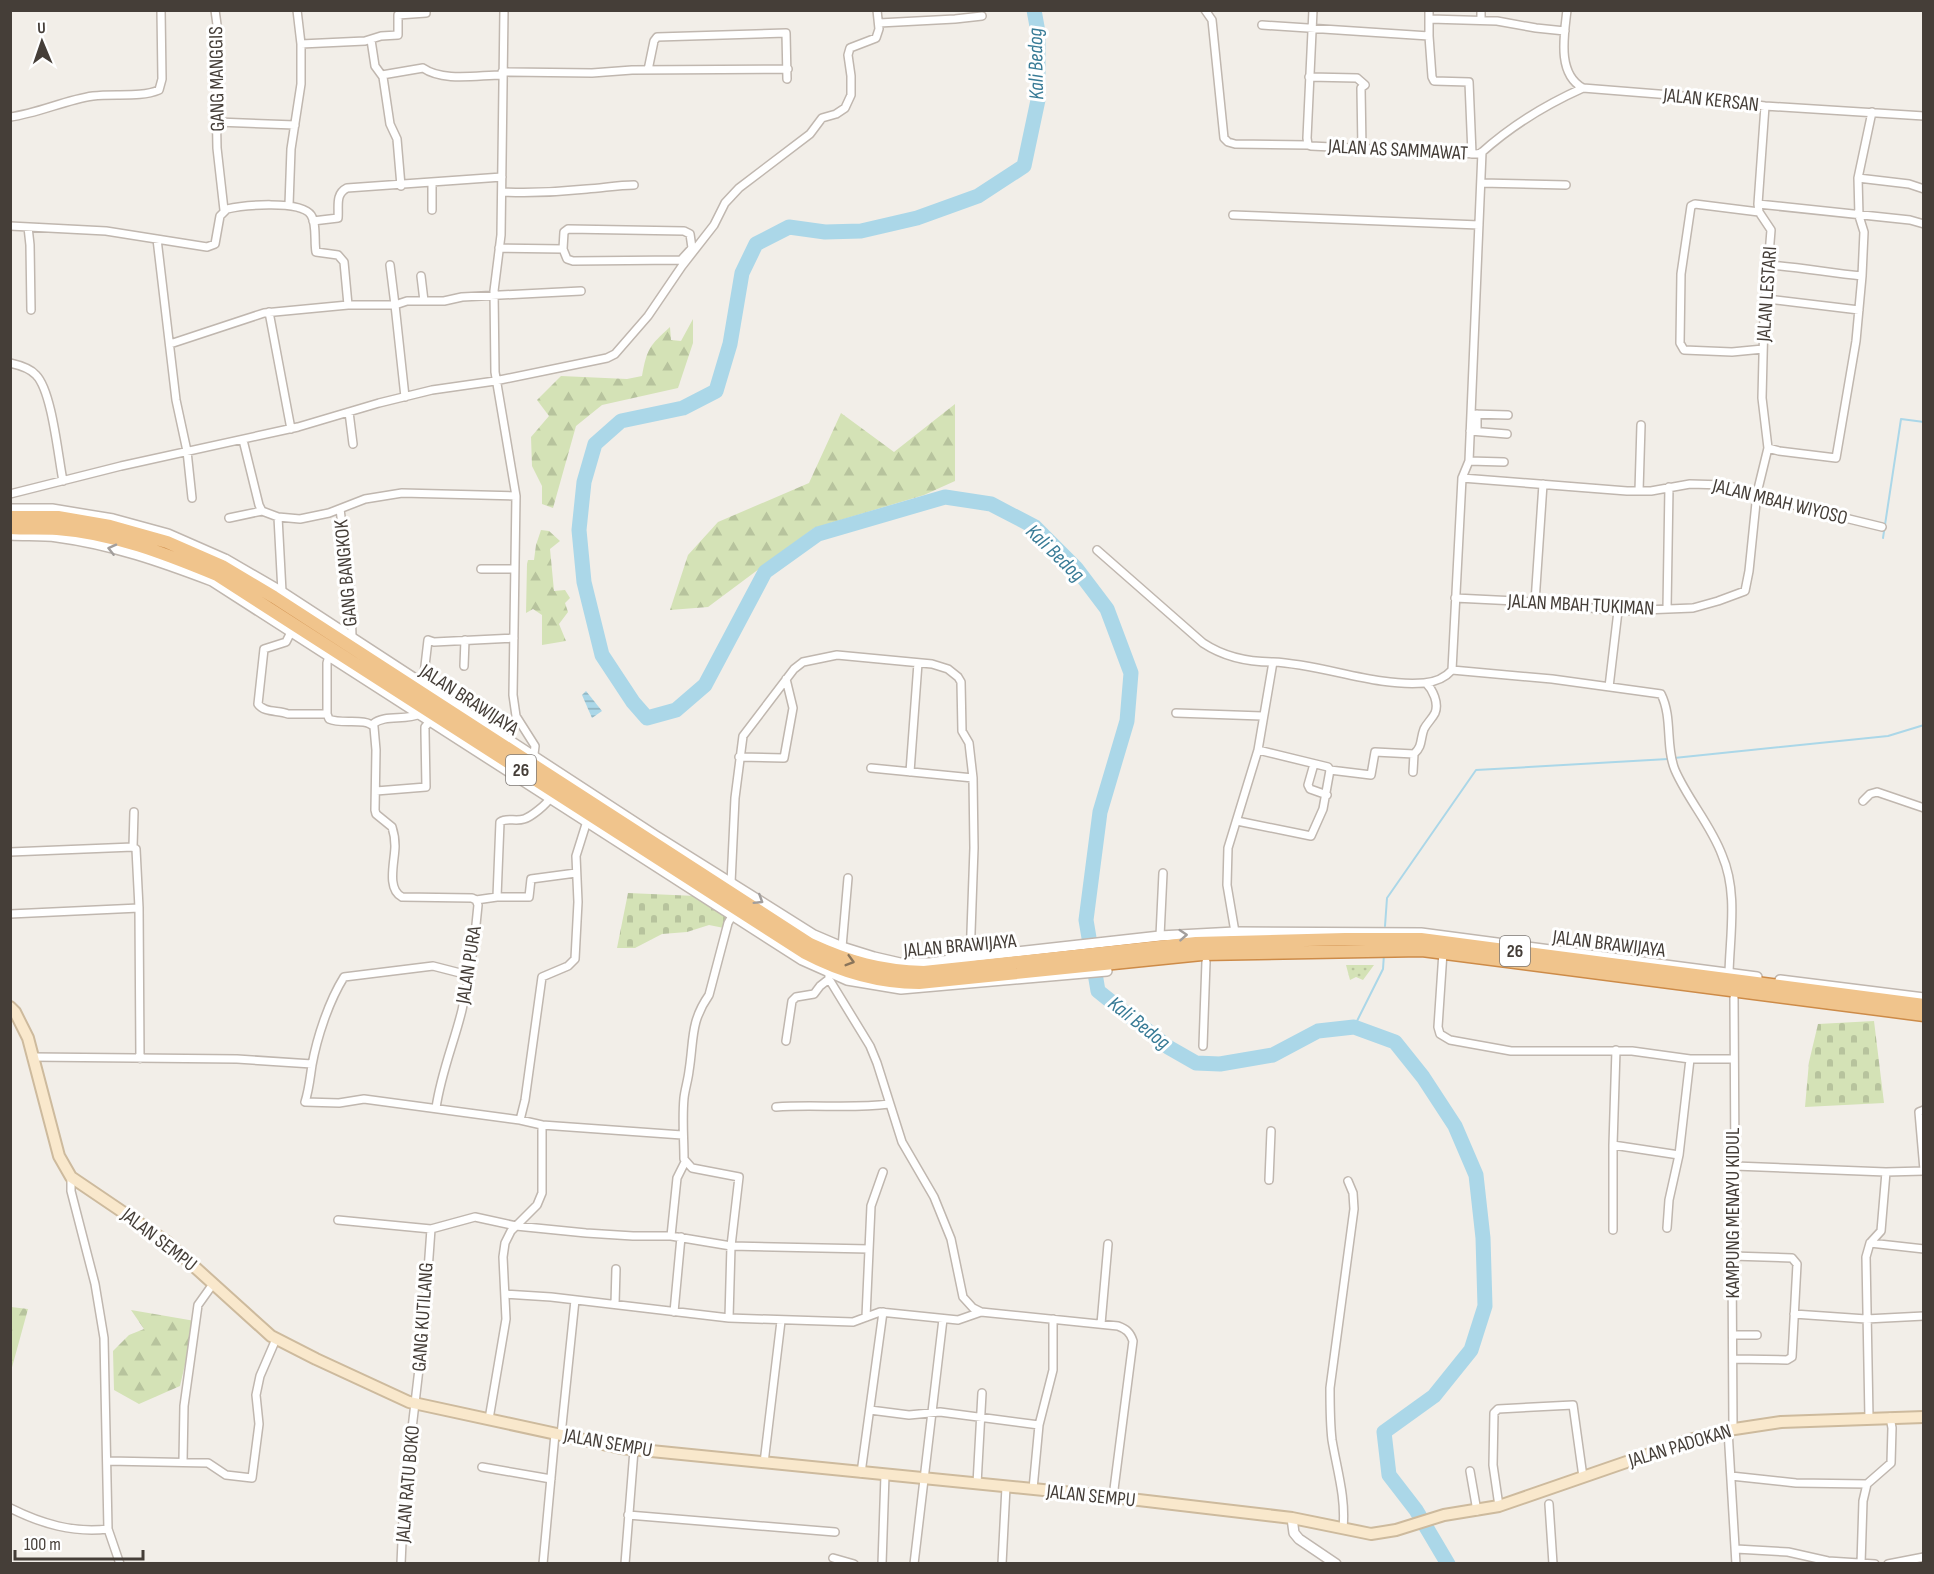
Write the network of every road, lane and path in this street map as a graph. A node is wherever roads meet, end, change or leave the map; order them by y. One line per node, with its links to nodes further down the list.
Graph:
1 (161, 10): 34 (street)
2 (215, 10): 35 (street, GANG MANGGIS)
3 (297, 10): 21 (street)
4 (426, 10): 20 (street)
5 (504, 10): 24 (street)
6 (877, 10): 15 (street)
7 (1205, 10): 37 (street)
8 (1313, 10): 17 (street, JALAN AS SAMMAWAT)
9 (1430, 10): 13 (street)
10 (1481, 10): 14 (street)
11 (1566, 10): 18 (street)
12 (982, 16): 15 (street)
13 (1430, 19): 14 (street); 19 (street)
14 (1481, 20): 18 (street)
15 (879, 23): 80 (street)
16 (1262, 25): 17 (street)
17 (1311, 30): 19 (street); 26 (street, JALAN AS SAMMAWAT)
18 (1565, 31): 28 (street)
19 (1429, 36): 40 (street)
20 (371, 40): 21 (street); 25 (street)
21 (301, 44): 36 (street)
22 (788, 69): 23 (street); 23 (street); 27 (street)
23 (648, 70): 24 (street)
24 (502, 73): 25 (street); 41 (street)
25 (382, 75): 46 (street)
26 (1309, 77): 37 (street, JALAN AS SAMMAWAT); 38 (street)
27 (787, 79)
28 (1571, 80): 29 (street, JALAN KERSAN); 30 (street)
29 (1583, 88): 30 (street, JALAN AS SAMMAWAT); 31 (street, JALAN KERSAN)
30 (1568, 95): 39 (street, JALAN AS SAMMAWAT)
31 (1765, 106): 32 (street, JALAN KERSAN); 51 (street, JALAN LESTARI)
32 (1872, 112): 33 (street, JALAN KERSAN); 42 (street)
33 (1923, 116)
34 (10, 117)
35 (217, 123): 36 (street); 52 (street, GANG MANGGIS)
36 (295, 125): 50 (street)
37 (1308, 145): 38 (street, JALAN AS SAMMAWAT)
38 (1362, 149): 40 (street, JALAN AS SAMMAWAT)
39 (1482, 152): 40 (street, JALAN AS SAMMAWAT); 44 (street)
40 (1472, 154)
41 (502, 177): 43 (street); 49 (street)
42 (1858, 178): 48 (street); 55 (street)
43 (432, 182): 46 (street); 53 (street)
44 (1481, 183): 47 (street); 58 (street)
45 (634, 185): 49 (street)
46 (401, 186): 56 (street)
47 (1566, 186)
48 (1923, 189)
49 (502, 192): 62 (street)
50 (289, 205): 52 (street); 56 (street)
51 (1758, 208): 55 (street); 65 (street, JALAN LESTARI); 78 (street)
52 (224, 210): 61 (street, GANG MANGGIS)
53 (432, 210)
54 (1233, 215): 58 (street)
55 (1858, 216): 57 (street); 67 (street)
56 (313, 221): 72 (street)
57 (1923, 224)
58 (1479, 225): 83 (street)
59 (10, 226): 60 (street)
60 (28, 226): 61 (street); 74 (street)
61 (157, 239): 77 (street)
62 (499, 248): 63 (street); 69 (street)
63 (562, 249): 63 (street)
64 (390, 265): 73 (street)
65 (1769, 265): 67 (street); 70 (street, JALAN LESTARI)
66 (421, 276): 71 (street)
67 (1862, 276): 75 (street)
68 (581, 291): 69 (street)
69 (494, 295): 71 (street); 80 (street)
70 (1767, 299): 75 (street); 78 (street, JALAN LESTARI)
71 (424, 301): 73 (street)
72 (348, 305): 73 (street); 76 (street)
73 (395, 305): 81 (street)
74 (31, 310)
75 (1859, 310): 91 (street)
76 (268, 312): 77 (street); 86 (street)
77 (170, 344): 92 (street)
78 (1763, 350): 91 (street, JALAN LESTARI)
79 (10, 363): 96 (street)
80 (495, 381): 81 (street); 102 (street)
81 (405, 397): 82 (street)
82 (349, 412): 86 (street); 90 (street)
83 (1474, 414): 84 (street); 87 (street)
84 (1508, 415)
85 (1641, 425): 99 (street)
86 (291, 429): 89 (street)
87 (1474, 431): 88 (street); 93 (street)
88 (1508, 434)
89 (243, 440): 92 (street); 106 (street)
90 (353, 444)
91 (1768, 448): 100 (street)
92 (187, 451): 96 (street); 103 (street)
93 (1469, 461): 94 (street); 95 (street)
94 (1504, 462)
95 (1462, 478): 97 (street, JALAN MBAH WIYOSO); 117 (street)
96 (63, 481): 101 (street)
97 (1543, 484): 99 (street, JALAN MBAH WIYOSO); 118 (street)
98 (1668, 487): 99 (street, JALAN MBAH WIYOSO); 100 (street, JALAN MBAH WIYOSO); 119 (street)
99 (1639, 491)
100 (1757, 492): 110 (street, JALAN MBAH WIYOSO); 119 (street, JALAN MBAH TUKIMAN)
101 (10, 494)
102 (516, 496): 104 (street); 115 (street)
103 (192, 498)
104 (340, 509): 108 (street); 122 (street, GANG BANGKOK)
105 (10, 510): 116 (street)
106 (262, 511): 108 (street); 109 (street)
107 (10, 517): 177 (highway, JALAN BRAWIJAYA / 26, one-way to 177)
108 (278, 517): 116 (street)
109 (229, 518)
110 (1882, 527)
111 (10, 528): 179 (highway, JALAN BRAWIJAYA / 26)
112 (10, 536): 121 (street, one-way to 112)
113 (1097, 550): 126 (street)
114 (481, 569): 115 (street)
115 (514, 569): 123 (street)
116 (282, 592): 122 (street)
117 (1455, 598): 118 (street, JALAN MBAH TUKIMAN); 129 (street)
118 (1535, 602): 120 (street, JALAN MBAH TUKIMAN)
119 (1667, 609): 120 (street, JALAN MBAH TUKIMAN)
120 (1618, 611): 133 (street)
121 (291, 632): 125 (street); 135 (street)
122 (352, 638): 131 (street)
123 (514, 638): 124 (street); 141 (street)
124 (465, 640): 128 (street); 131 (street)
125 (329, 656): 135 (street); 136 (street)
126 (1273, 662): 132 (street); 137 (street)
127 (918, 663): 130 (street); 147 (street); 149 (street)
128 (464, 666)
129 (1452, 670): 132 (street); 133 (street)
130 (786, 679): 143 (street); 143 (street)
131 (423, 683): 141 (street)
132 (1426, 683): 142 (street)
133 (1609, 687): 180 (street)
134 (1176, 713): 137 (street)
135 (327, 714): 139 (street)
136 (420, 714): 138 (street); 139 (street)
137 (1262, 716): 140 (street)
138 (430, 721): 150 (street); 152 (street)
139 (373, 724): 150 (street, JALAN PURA)
140 (1258, 750): 144 (street); 157 (street)
141 (534, 754): 163 (street)
142 (1414, 754): 146 (street); 148 (street)
143 (739, 758): 163 (street)
144 (1314, 764): 146 (street); 151 (street)
145 (871, 768): 147 (street)
146 (1330, 770): 151 (street)
147 (910, 772): 149 (street)
148 (1413, 772)
149 (973, 778): 177 (street)
150 (376, 791): 165 (street, JALAN PURA)
151 (1327, 795): 157 (street)
152 (550, 798): 156 (street); 164 (street)
153 (1863, 801): 154 (street)
154 (1923, 808)
155 (134, 812): 158 (street)
156 (587, 821): 160 (street); 168 (street)
157 (1237, 821): 169 (street)
158 (133, 847): 159 (street); 166 (street)
159 (10, 852)
160 (576, 873): 164 (street); 202 (street)
161 (1162, 873): 171 (street)
162 (848, 878): 173 (street)
163 (731, 883): 173 (street, one-way to 173)
164 (497, 897): 165 (street)
165 (476, 900): 181 (street, JALAN PURA)
166 (139, 908): 167 (street); 194 (street)
167 (10, 914)
168 (732, 916): 182 (street); 205 (street)
169 (1235, 932): 170 (street); 171 (street, one-way to 169)
170 (1344, 935): 172 (highway, JALAN BRAWIJAYA / 26); 180 (street); 186 (highway, JALAN BRAWIJAYA / 26)
171 (1160, 936): 176 (street)
172 (1285, 946): 174 (highway, JALAN BRAWIJAYA / 26); 176 (highway, JALAN BRAWIJAYA / 26)
173 (842, 947): 177 (street)
174 (1354, 955): 175 (highway, JALAN BRAWIJAYA / 26); 178 (highway)
175 (1442, 956): 183 (highway, JALAN BRAWIJAYA); 192 (street)
176 (1105, 957): 178 (highway); 179 (highway, JALAN BRAWIJAYA / 26); 179 (street)
177 (970, 961): 179 (highway, JALAN BRAWIJAYA / 26)
178 (1206, 962): 191 (street)
179 (1034, 964): 182 (street)
180 (1729, 973): 185 (street)
181 (468, 975): 197 (street); 200 (street, JALAN PURA)
182 (829, 976): 190 (street); 198 (street)
183 (1708, 990): 184 (highway); 188 (highway)
184 (1734, 998): 189 (highway); 196 (street, KAMPUNG MENAYU KIDUL)
185 (1923, 998)
186 (1923, 1005)
187 (10, 1007): 193 (main road)
188 (1923, 1015)
189 (1923, 1023)
190 (786, 1041)
191 (1203, 1046)
192 (1616, 1050): 195 (street); 206 (street)
193 (32, 1057): 194 (street); 213 (main road)
194 (140, 1059): 197 (street)
195 (1690, 1059): 196 (street); 207 (street)
196 (1734, 1059): 209 (street, KAMPUNG MENAYU KIDUL)
197 (312, 1064): 200 (street)
198 (889, 1104): 199 (street); 236 (street)
199 (776, 1107)
200 (436, 1108): 202 (street)
201 (1923, 1110): 210 (street)
202 (520, 1120): 203 (street)
203 (542, 1125): 205 (street); 217 (street)
204 (1271, 1131): 214 (street)
205 (682, 1135): 208 (street)
206 (1612, 1145): 207 (street); 220 (street)
207 (1679, 1155): 218 (street)
208 (686, 1162): 221 (street); 225 (street)
209 (1735, 1166): 212 (street); 228 (street, KAMPUNG MENAYU KIDUL)
210 (1923, 1171): 212 (street)
211 (883, 1172): 226 (street)
212 (1886, 1172): 223 (street)
213 (71, 1177): 230 (main road, JALAN SEMPU); 263 (street)
214 (1269, 1180)
215 (1348, 1181): 286 (street)
216 (338, 1220): 219 (street)
217 (516, 1226): 219 (street); 221 (street); 231 (street)
218 (1666, 1228)
219 (431, 1229): 251 (street, GANG KUTILANG)
220 (1612, 1230)
221 (671, 1236): 222 (street)
222 (681, 1237): 225 (street); 234 (street)
223 (1870, 1243): 227 (street); 241 (street)
224 (1108, 1244): 245 (street)
225 (731, 1245): 226 (street); 240 (street)
226 (869, 1249): 239 (street)
227 (1923, 1250)
228 (1732, 1256): 237 (street); 246 (street, KAMPUNG MENAYU KIDUL)
229 (616, 1269): 233 (street)
230 (213, 1284): 248 (main road, JALAN SEMPU); 264 (street)
231 (505, 1294): 232 (street); 258 (street)
232 (574, 1300): 233 (street); 261 (street)
233 (615, 1305): 234 (street)
234 (674, 1312): 240 (street)
235 (883, 1312): 239 (street); 242 (street); 252 (street)
236 (981, 1312): 242 (street); 243 (street)
237 (1794, 1314): 241 (street); 249 (street)
238 (1923, 1316): 241 (street)
239 (866, 1317): 244 (street)
240 (729, 1318): 244 (street)
241 (1866, 1318): 257 (street)
242 (943, 1319): 253 (street)
243 (1053, 1319): 245 (street); 259 (street)
244 (781, 1321): 265 (street)
245 (1101, 1324): 278 (street)
246 (1733, 1335): 247 (street); 249 (street, KAMPUNG MENAYU KIDUL)
247 (1756, 1335)
248 (276, 1339): 251 (main road, JALAN SEMPU); 264 (street)
249 (1734, 1359): 260 (street, KAMPUNG MENAYU KIDUL)
250 (982, 1393): 256 (street)
251 (416, 1404): 258 (main road, JALAN SEMPU); 293 (street, JALAN RATU BOKO)
252 (870, 1410): 253 (street); 268 (street)
253 (931, 1413): 256 (street); 273 (street)
254 (1890, 1417): 255 (main road, JALAN PADOKAN); 257 (main road, JALAN PADOKAN); 275 (street)
255 (1923, 1417)
256 (981, 1418): 259 (street); 274 (street)
257 (1869, 1418): 260 (main road, JALAN PADOKAN)
258 (489, 1419): 261 (main road, JALAN SEMPU)
259 (1039, 1425): 277 (street)
260 (1731, 1429): 270 (street, KAMPUNG MENAYU KIDUL); 271 (main road, JALAN PADOKAN)
261 (558, 1434): 262 (main road, JALAN SEMPU); 272 (street)
262 (634, 1450): 265 (main road, JALAN SEMPU); 283 (street)
263 (108, 1461): 264 (street); 287 (street)
264 (183, 1461)
265 (764, 1463): 268 (main road, JALAN SEMPU)
266 (482, 1467): 272 (street)
267 (1470, 1471): 282 (street)
268 (861, 1473): 269 (main road, JALAN SEMPU)
269 (885, 1475): 273 (main road, JALAN SEMPU); 297 (street)
270 (1731, 1476): 275 (street); 289 (street, KAMPUNG MENAYU KIDUL)
271 (1583, 1477): 280 (main road, JALAN PADOKAN); 280 (street)
272 (551, 1479): 294 (street)
273 (923, 1479): 274 (main road, JALAN SEMPU); 298 (street)
274 (977, 1484): 276 (main road, JALAN SEMPU)
275 (1867, 1484): 303 (street)
276 (1006, 1487): 277 (main road, JALAN SEMPU); 299 (street)
277 (1033, 1489): 278 (main road, JALAN SEMPU)
278 (1113, 1497): 285 (main road, JALAN SEMPU)
279 (1550, 1504): 301 (street)
280 (1499, 1506): 282 (main road, JALAN PADOKAN)
281 (10, 1508): 287 (street)
282 (1477, 1510): 284 (main road, JALAN PADOKAN)
283 (628, 1515): 288 (street); 295 (street)
284 (1444, 1515): 286 (main road, JALAN SEMPU)
285 (1292, 1518): 286 (main road, JALAN SEMPU); 300 (street)
286 (1343, 1528)
287 (108, 1529): 292 (street)
288 (835, 1532)
289 (1736, 1549): 302 (street, KAMPUNG MENAYU KIDUL); 303 (street)
290 (1923, 1557): 305 (street)
291 (833, 1558): 296 (street)
292 (120, 1563)
293 (401, 1563)
294 (543, 1563)
295 (625, 1563)
296 (854, 1563)
297 (882, 1563)
298 (914, 1563)
299 (1002, 1563)
300 (1335, 1563)
301 (1553, 1563)
302 (1736, 1563)
303 (1861, 1563): 304 (street)
304 (1875, 1563)
305 (1888, 1563)

